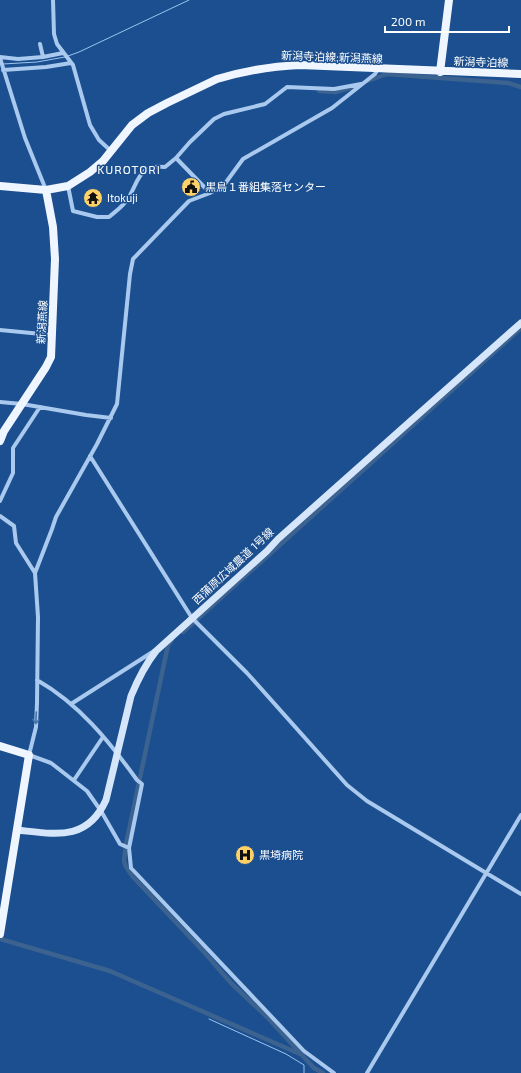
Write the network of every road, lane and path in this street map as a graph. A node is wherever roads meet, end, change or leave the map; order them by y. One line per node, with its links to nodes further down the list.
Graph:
1 (53, 0): 4 (street)
2 (449, 0): 10 (main road)
3 (40, 44): 5 (street)
4 (64, 54): 5 (street); 7 (street)
5 (43, 57): 6 (street)
6 (0, 58): 8 (street)
7 (70, 61): 8 (street); 13 (street)
8 (3, 69): 17 (street)
9 (378, 69): 10 (main road, 新潟寺泊線;新潟燕線); 12 (street); 13 (main road, 新潟寺泊線;新潟燕線)
10 (440, 72): 11 (main road, 新潟寺泊線)
11 (521, 74)
12 (362, 84): 14 (street); 18 (street)
13 (111, 151): 16 (main road, 新潟寺泊線;新潟燕線)
14 (176, 158): 16 (street); 18 (street)
15 (0, 186): 17 (main road)
16 (68, 186): 17 (main road, 新潟寺泊線;新潟燕線)
17 (46, 190): 21 (main road, 新潟燕線)
18 (210, 193): 25 (street)
19 (521, 323): 31 (street, 西蒲原広域農道 1号線)
20 (0, 330): 21 (street)
21 (52, 335): 23 (main road, 新潟燕線)
22 (0, 402): 23 (street)
23 (22, 404): 24 (street); 26 (main road, 新潟燕線)
24 (40, 406): 25 (street); 28 (street)
25 (111, 418): 27 (street)
26 (0, 441)
27 (90, 456): 30 (street); 31 (street)
28 (0, 501)
29 (0, 516): 30 (street)
30 (35, 573): 33 (street)
31 (192, 618): 32 (street, 西蒲原広域農道 1号線); 44 (street)
32 (156, 651): 34 (street); 38 (street, 西蒲原広域農道 1号線)
33 (37, 680): 34 (street); 37 (street, one-way to 37)
34 (71, 704): 35 (street)
35 (103, 737): 38 (street); 39 (street)
36 (0, 746): 37 (main road)
37 (29, 755): 39 (street); 42 (main road)
38 (117, 755): 40 (street, 西蒲原広域農道 1号線); 43 (street)
39 (74, 780): 40 (street)
40 (101, 811): 42 (street, 西蒲原広域農道 1号線); 43 (street)
41 (521, 815): 44 (street)
42 (17, 830): 46 (main road)
43 (129, 848): 47 (street)
44 (486, 873): 45 (street); 48 (street)
45 (521, 894)
46 (0, 934)
47 (334, 1073)
48 (367, 1073)

